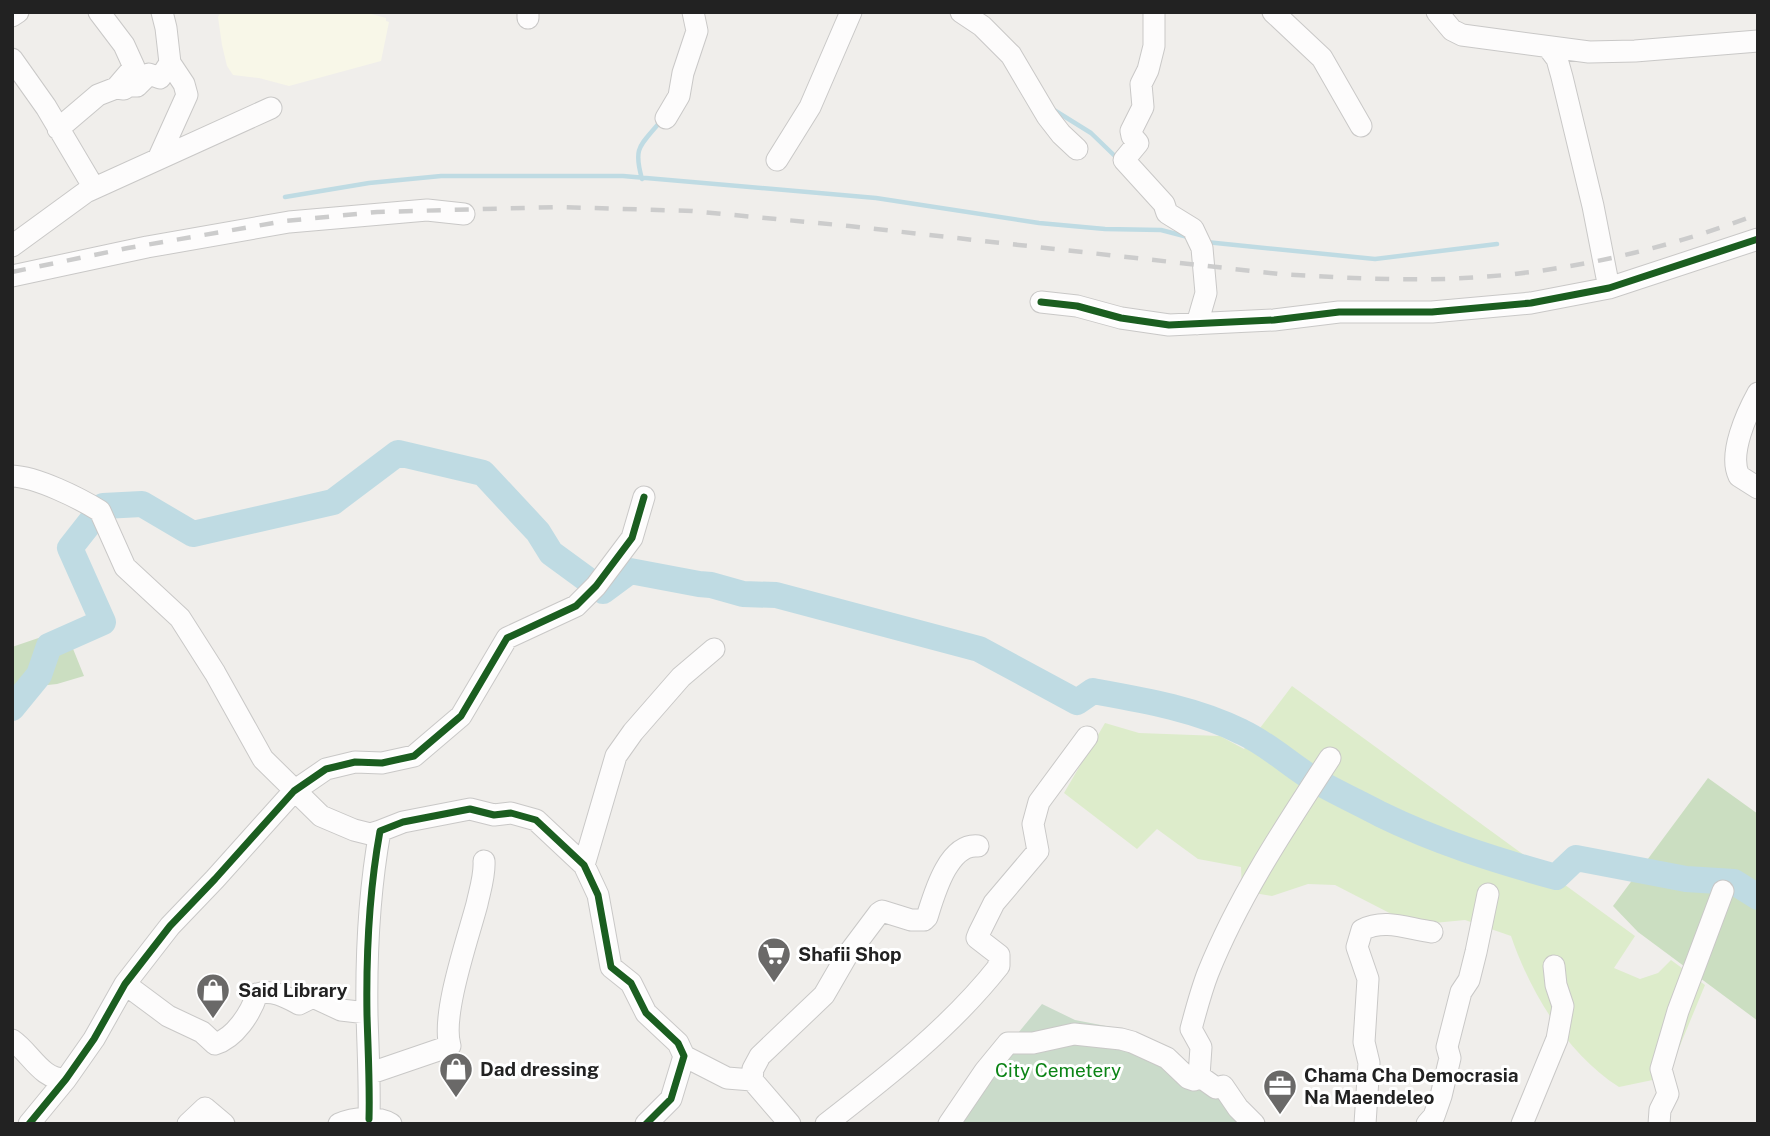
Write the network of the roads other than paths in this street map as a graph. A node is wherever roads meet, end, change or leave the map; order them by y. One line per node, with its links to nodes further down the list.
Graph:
1 (18, 12): 10 (street)
2 (99, 12): 15 (street)
3 (162, 12): 14 (street)
4 (693, 12): 17 (street)
5 (851, 12): 22 (street)
6 (961, 12): 20 (street)
7 (1154, 12): 30 (street)
8 (1273, 12): 18 (street)
9 (1437, 12): 12 (street)
10 (12, 16)
11 (1758, 41): 12 (street)
12 (1548, 47): 28 (street)
13 (12, 59): 19 (street)
14 (170, 63): 15 (street); 21 (street)
15 (116, 88): 19 (street)
16 (271, 108): 21 (street)
17 (667, 118)
18 (1361, 126)
19 (58, 129): 23 (street)
20 (1077, 149)
21 (159, 157): 23 (street)
22 (777, 160)
23 (94, 188): 26 (street)
24 (464, 214): 27 (street)
25 (1758, 239): 28 (street)
26 (12, 246)
27 (12, 276)
28 (1609, 288): 30 (street)
29 (1041, 302): 30 (street)
30 (1197, 324)
31 (1758, 393): 33 (street)
32 (12, 476): 38 (street)
33 (1758, 488)
34 (644, 496): 38 (street)
35 (715, 649): 42 (street)
36 (1087, 737): 62 (street)
37 (1330, 758): 52 (street)
38 (294, 791): 39 (street); 47 (street)
39 (380, 831): 42 (street); 48 (street)
40 (978, 846): 54 (street)
41 (484, 862): 51 (street)
42 (584, 865): 50 (street)
43 (1723, 891): 68 (street)
44 (1488, 894): 66 (street)
45 (1432, 932): 65 (street)
46 (1554, 966): 67 (street)
47 (125, 984): 48 (street); 53 (street)
48 (367, 1013): 51 (street)
49 (12, 1040): 53 (street)
50 (684, 1056): 54 (street); 60 (street)
51 (371, 1073): 55 (street)
52 (1199, 1076): 63 (street); 64 (street)
53 (66, 1079): 56 (street)
54 (752, 1080): 61 (street)
55 (381, 1121): 59 (street)
56 (29, 1124)
57 (188, 1124): 58 (street)
58 (224, 1124)
59 (339, 1124)
60 (646, 1124)
61 (790, 1124)
62 (826, 1124)
63 (949, 1124)
64 (1254, 1124)
65 (1364, 1124)
66 (1427, 1124)
67 (1522, 1124)
68 (1659, 1124)

